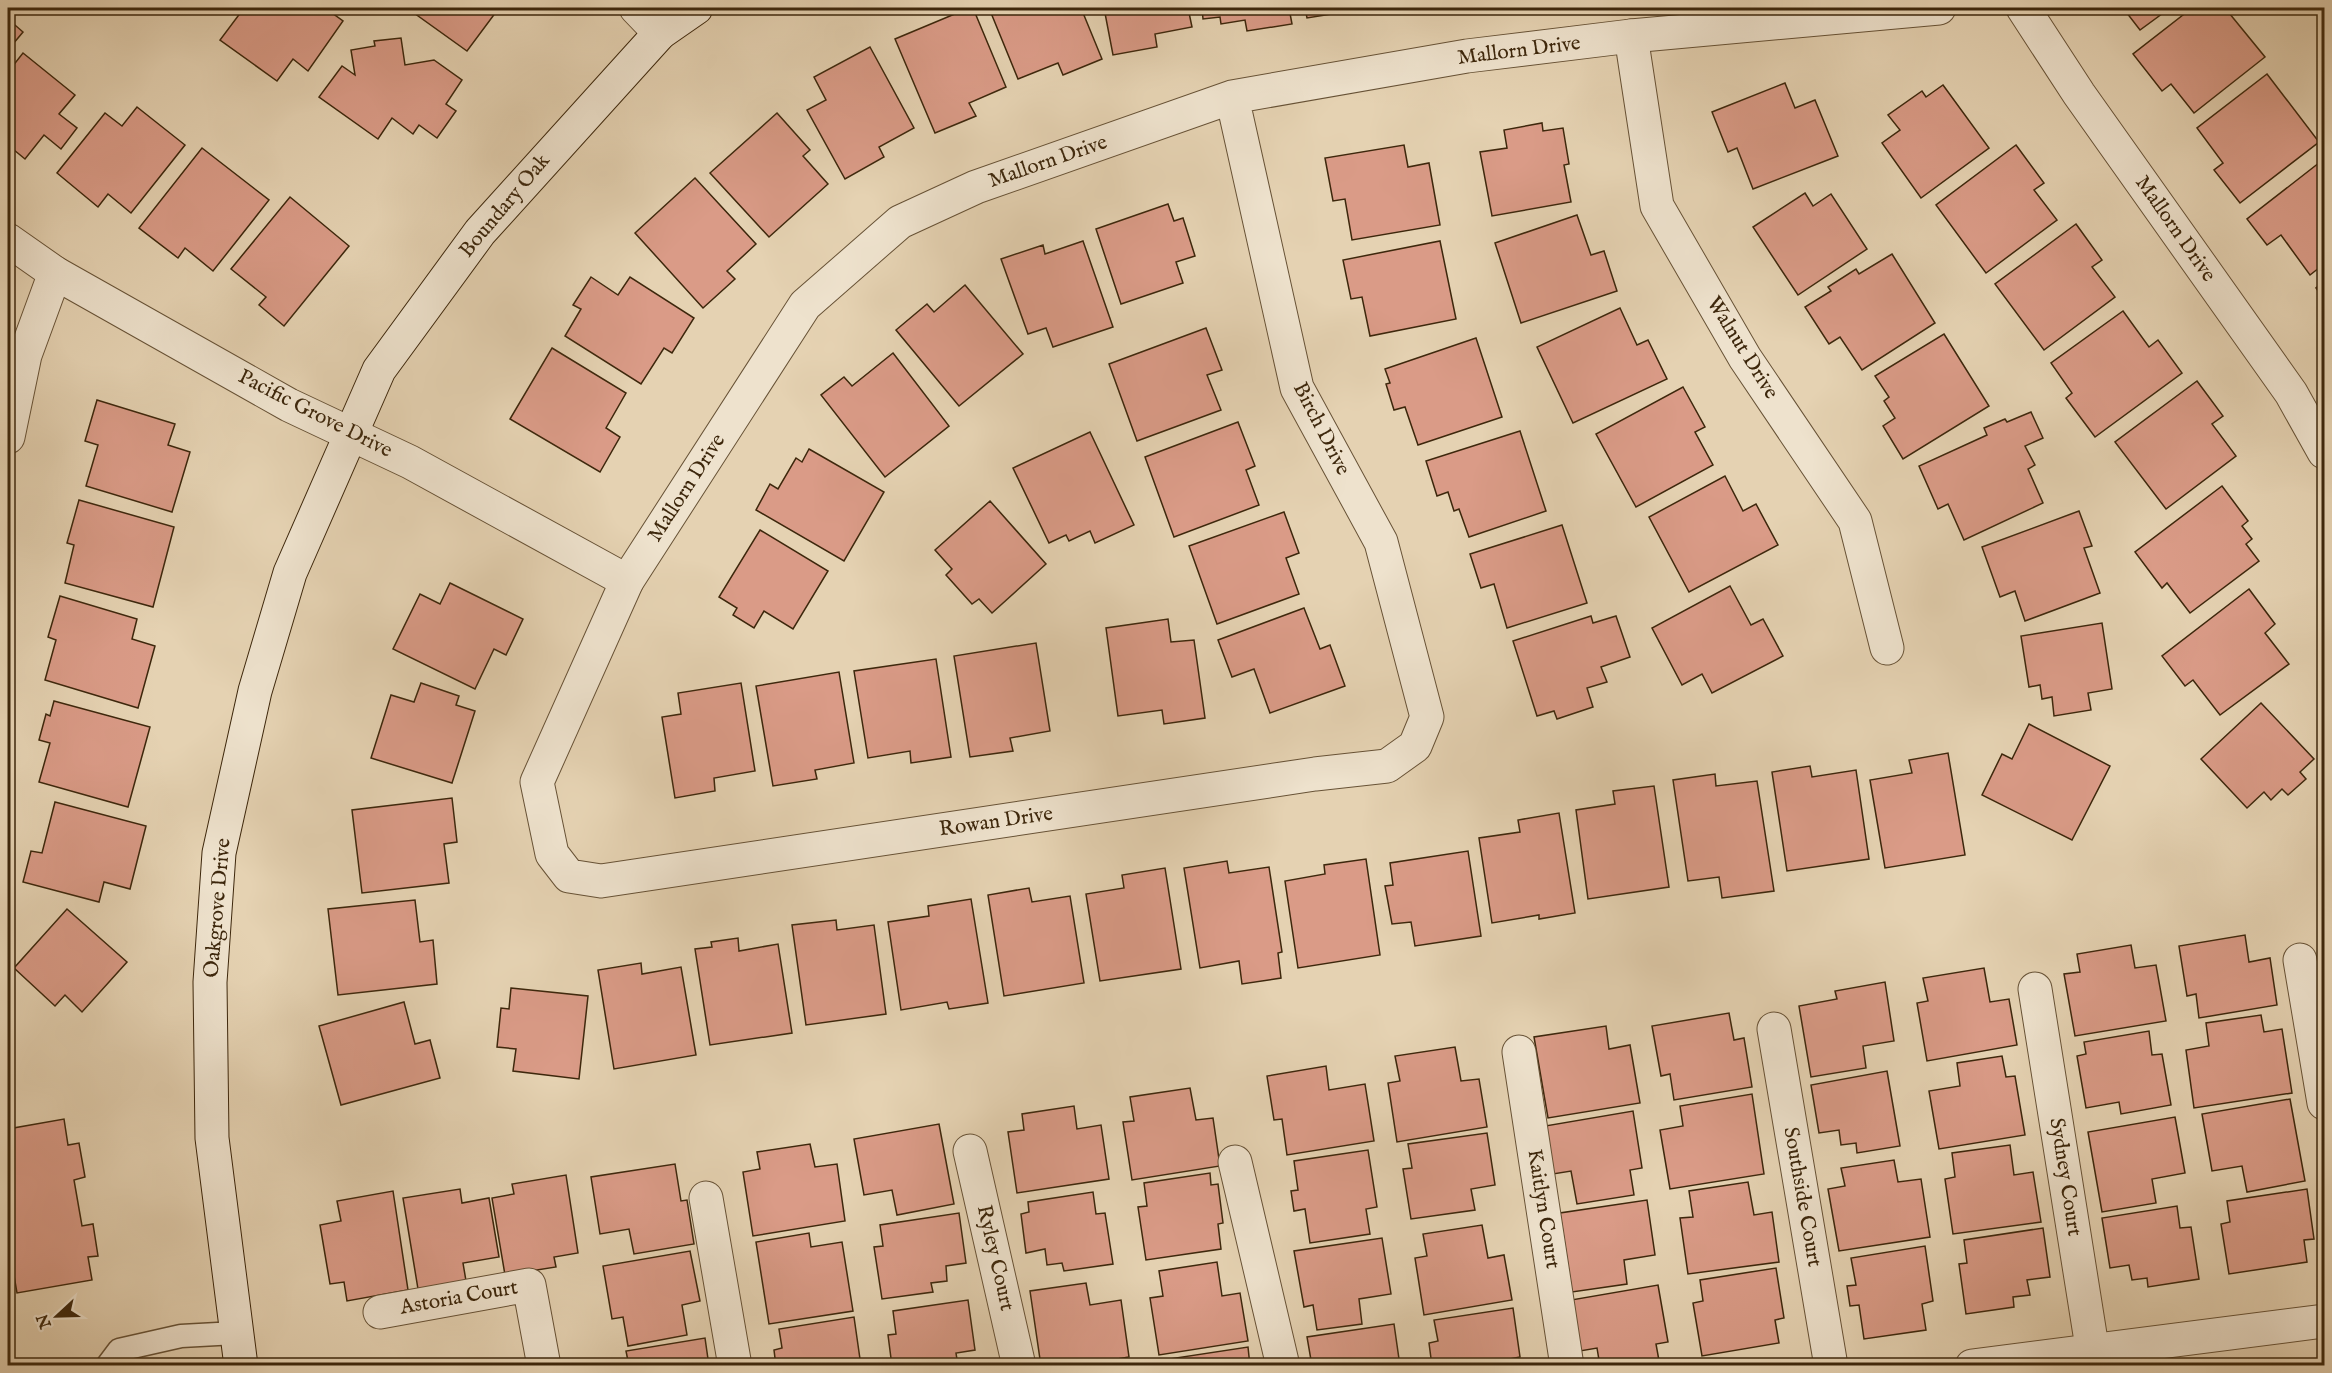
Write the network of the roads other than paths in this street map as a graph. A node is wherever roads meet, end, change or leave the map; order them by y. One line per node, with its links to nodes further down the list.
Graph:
1 (636, 8): 5 (street)
2 (696, 8): 5 (street, Boundary Oak)
3 (1939, 8): 6 (street, Mallorn Drive)
4 (2023, 8): 12 (street, Mallorn Drive)
5 (660, 33): 10 (street, Boundary Oak)
6 (1631, 36): 7 (street, Mallorn Drive); 14 (street, Walnut Drive)
7 (1232, 97): 13 (street, Mallorn Drive); 15 (street, Birch Drive)
8 (8, 240): 9 (street, Pacific Grove Drive)
9 (55, 273): 10 (street, Pacific Grove Drive); 11 (street)
10 (350, 433): 13 (street, Pacific Grove Drive); 27 (street, Oakgrove Drive)
11 (8, 437)
12 (2325, 452)
13 (627, 581): 16 (street, Mallorn Drive)
14 (1887, 648)
15 (1427, 717): 16 (street, Rowan Drive)
16 (552, 854)
17 (2300, 960): 21 (street)
18 (2035, 989): 28 (street, Sydney Court)
19 (1774, 1029): 36 (street, Southside Court)
20 (1519, 1052): 35 (street, Kaitlyn Court)
21 (2325, 1103)
22 (970, 1151): 33 (street, Ryley Court)
23 (1235, 1162): 34 (street)
24 (706, 1198): 32 (street)
25 (380, 1312): 31 (street, Astoria Court)
26 (2325, 1321): 28 (street)
27 (236, 1333): 29 (lane); 30 (street, Oakgrove Drive)
28 (2094, 1359): 37 (street)
29 (107, 1365)
30 (241, 1365)
31 (544, 1365)
32 (735, 1365)
33 (1019, 1365)
34 (1283, 1365)
35 (1567, 1365)
36 (1831, 1365)
37 (1972, 1365)

